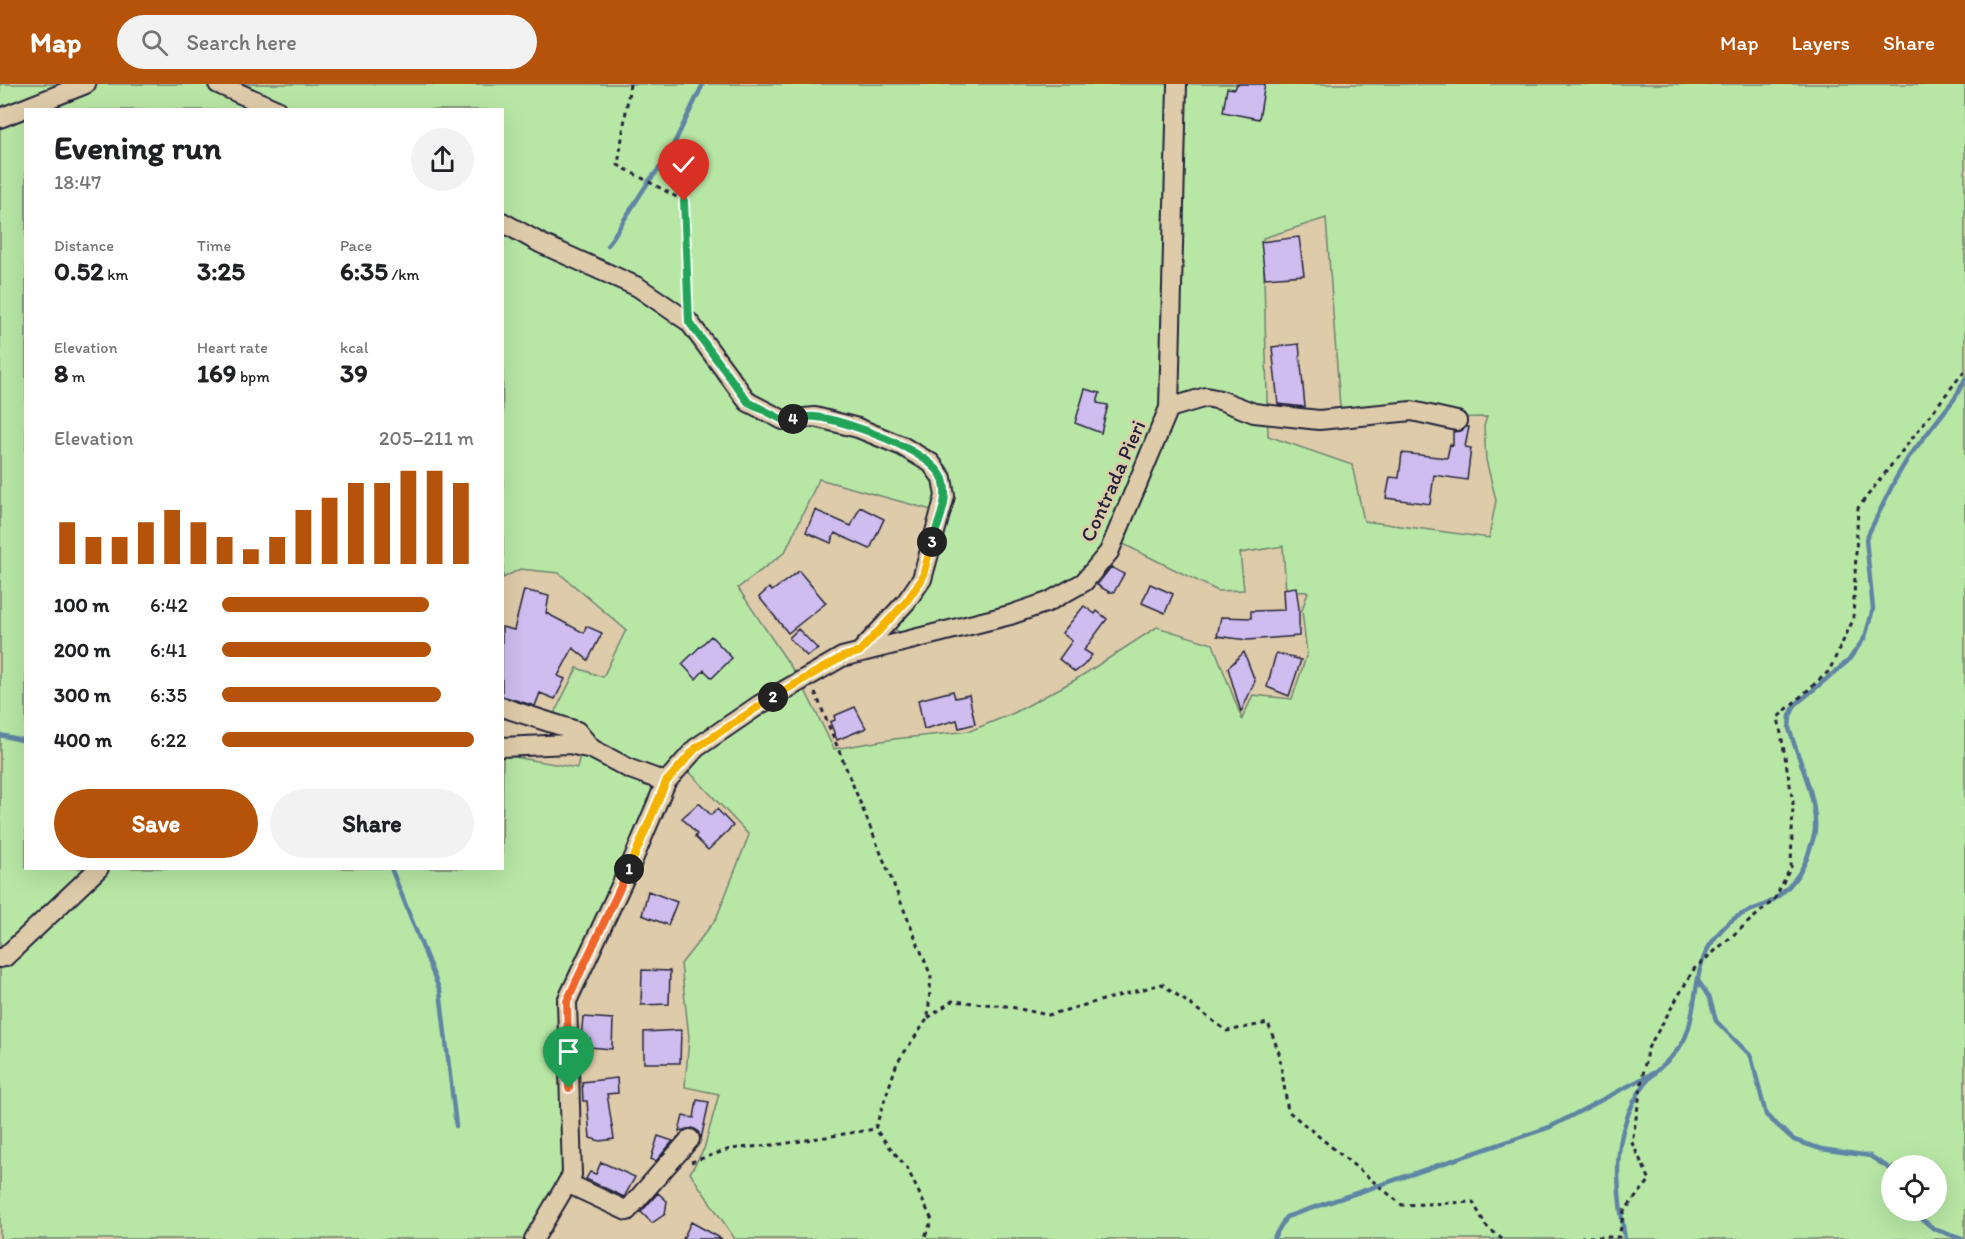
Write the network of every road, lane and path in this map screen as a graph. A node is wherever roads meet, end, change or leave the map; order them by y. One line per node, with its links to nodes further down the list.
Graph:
1 (86, 84): 5 (street)
2 (218, 84): 6 (street)
3 (630, 84): 10 (path)
4 (1177, 84): 12 (street)
5 (25, 108)
6 (272, 108)
7 (24, 109): 8 (street)
8 (0, 118)
9 (504, 223): 10 (street)
10 (689, 322): 14 (street)
11 (1965, 370): 32 (path)
12 (1169, 408): 13 (street); 15 (street, Contrada Pieri)
13 (1457, 420)
14 (906, 602): 15 (street); 16 (street)
15 (898, 643): 16 (street, Contrada Pieri)
16 (859, 652): 17 (street, Contrada Pieri)
17 (809, 676): 21 (street, Contrada Pieri); 24 (path)
18 (504, 708): 20 (street)
19 (504, 747): 20 (street)
20 (592, 749): 21 (street)
21 (666, 782): 28 (street, Contrada Pieri)
22 (97, 870): 23 (street)
23 (0, 958)
24 (928, 1018): 25 (path); 31 (path)
25 (875, 1129): 27 (path); 30 (path)
26 (690, 1139): 28 (street)
27 (690, 1163)
28 (567, 1183): 29 (street)
29 (534, 1239)
30 (924, 1239)
31 (1502, 1239)
32 (1581, 1239)

